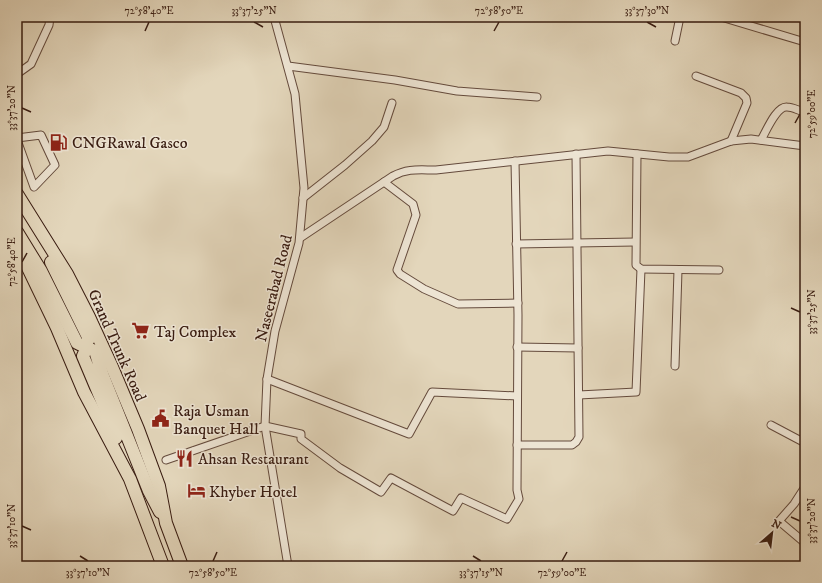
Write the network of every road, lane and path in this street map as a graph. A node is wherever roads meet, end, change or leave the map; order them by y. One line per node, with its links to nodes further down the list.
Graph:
1 (50, 17): 8 (street)
2 (274, 17): 7 (street, Naseerabad Road)
3 (679, 17): 5 (street)
4 (721, 17): 6 (street)
5 (675, 41)
6 (805, 42)
7 (288, 66): 10 (street); 22 (street, Naseerabad Road)
8 (17, 74)
9 (696, 76): 15 (street)
10 (537, 98)
11 (392, 104): 22 (street)
12 (805, 112): 14 (street)
13 (17, 139): 13 (street)
14 (761, 140): 15 (street); 16 (street)
15 (731, 141): 18 (street)
16 (805, 146)
17 (576, 154): 18 (street); 19 (street); 26 (street)
18 (637, 154): 25 (street)
19 (515, 161): 20 (street); 28 (street)
20 (384, 182): 24 (street); 32 (street)
21 (19, 198): 23 (highway); 46 (highway, Grand Trunk Road)
22 (303, 198): 24 (street, Naseerabad Road)
23 (17, 232)
24 (300, 238): 36 (street, Naseerabad Road)
25 (635, 242): 26 (street); 29 (street)
26 (577, 243): 28 (street); 34 (street)
27 (17, 244): 44 (highway)
28 (516, 244): 32 (street)
29 (641, 269): 30 (street); 37 (street)
30 (678, 270): 31 (street); 35 (street)
31 (719, 270)
32 (518, 303): 33 (street)
33 (518, 347): 34 (street); 38 (street)
34 (578, 348): 37 (street)
35 (675, 366)
36 (267, 379): 38 (street); 40 (street, Naseerabad Road)
37 (579, 395): 42 (street)
38 (517, 396): 42 (street)
39 (771, 425): 41 (street)
40 (265, 426): 42 (street); 43 (street); 50 (street, Naseerabad Road)
41 (805, 444)
42 (517, 445)
43 (166, 460)
44 (130, 479): 46 (highway); 48 (highway)
45 (805, 487): 47 (street)
46 (166, 523): 49 (highway, Grand Trunk Road)
47 (805, 544)
48 (163, 566)
49 (182, 566)
50 (288, 566)

